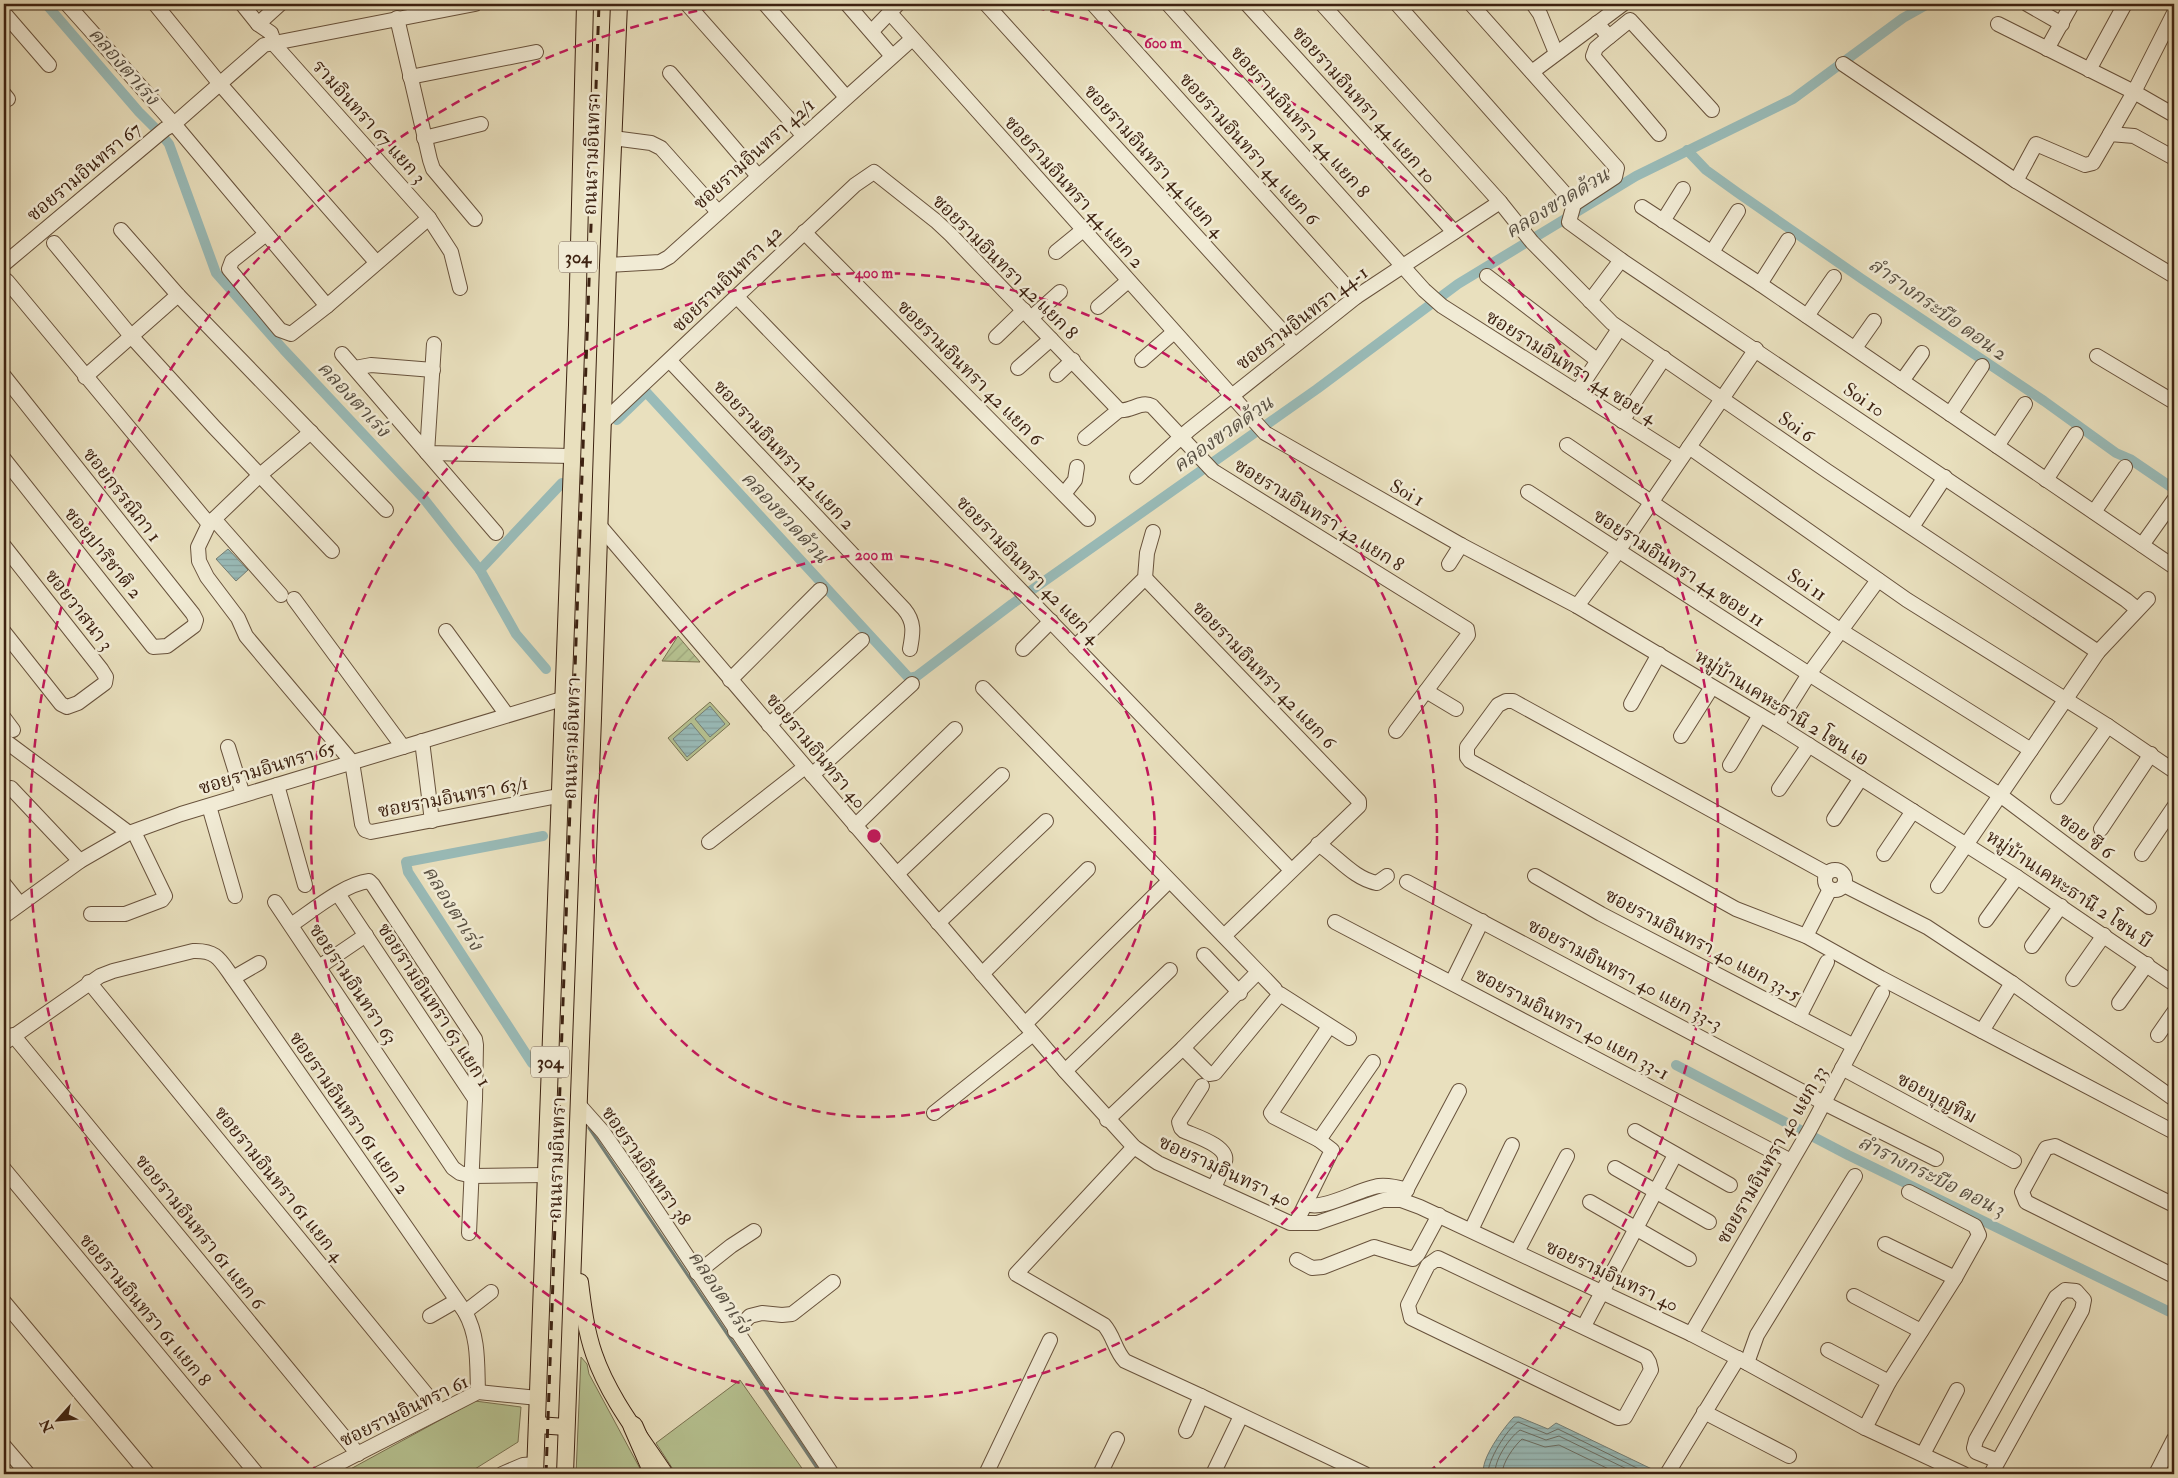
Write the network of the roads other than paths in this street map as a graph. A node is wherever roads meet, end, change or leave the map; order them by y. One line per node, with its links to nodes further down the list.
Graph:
1 (67, 4): 52 (street)
2 (155, 4): 47 (street)
3 (242, 4): 30 (street, รามอินทรา 67 แยก 3)
4 (280, 4): 30 (street)
5 (434, 4): 35 (street, ซอยรามอินทรา 67)
6 (475, 4): 24 (street, ซอยรามอินทรา 67)
7 (585, 4): 146 (main road, ถนนรามอินทรา / 304)
8 (619, 4): 58 (main road, ถนนรามอินทรา / 304)
9 (687, 4): 56 (street)
10 (765, 4): 49 (street)
11 (847, 4): 33 (street)
12 (986, 4): 110 (street, ซอยรามอินทรา 44 แยก 4)
13 (1093, 4): 97 (street, ซอยรามอินทรา 44 แยก 6)
14 (1168, 4): 85 (street, ซอยรามอินทรา 44 แยก 8)
15 (1247, 4): 75 (street, ซอยรามอินทรา 44 แยก 10)
16 (1322, 4): 64 (street, Soi 6)
17 (1397, 4): 65 (street)
18 (1471, 4): 44 (street)
19 (1533, 4): 39 (street)
20 (1621, 4): 29 (street)
21 (2027, 4): 32 (street)
22 (2072, 4): 32 (street)
23 (2125, 4): 43 (street)
24 (461, 5): 28 (street, ซอยรามอินทรา 67)
25 (894, 8): 33 (street); 36 (street, ซอยรามอินทรา 44 แยก 2)
26 (2174, 13): 48 (street)
27 (4, 14): 42 (street)
28 (397, 18): 35 (street, ซอยรามอินทรา 67); 46 (street)
29 (1597, 23): 34 (street); 39 (street)
30 (258, 24): 35 (street, รามอินทรา 67 แยก 3)
31 (1998, 24): 37 (street)
32 (2062, 24): 37 (street)
33 (872, 31): 40 (street)
34 (1608, 37): 50 (street); 54 (street)
35 (272, 38): 47 (street, ซอยรามอินทรา 67); 69 (street, รามอินทรา 67 แยก 3)
36 (912, 39): 40 (street, ซอยรามอินทรา 42/1); 73 (street, ซอยรามอินทรา 44 แยก 2)
37 (2048, 49): 43 (street)
38 (536, 52): 46 (street)
39 (1556, 53): 44 (street)
40 (892, 56): 49 (street, ซอยรามอินทรา 42/1)
41 (1843, 64): 62 (street)
42 (49, 65)
43 (2089, 70): 48 (street)
44 (1532, 72): 65 (street)
45 (670, 73): 60 (street)
46 (410, 77): 57 (street)
47 (218, 81): 52 (street, ซอยรามอินทรา 67); 82 (street)
48 (2134, 92): 51 (street); 55 (street)
49 (846, 97): 56 (street, ซอยรามอินทรา 42/1)
50 (1712, 110)
51 (2174, 114)
52 (169, 123): 76 (street); 83 (street, ซอยรามอินทรา 67)
53 (481, 124): 57 (street)
54 (1659, 134)
55 (2110, 134): 59 (street); 62 (street)
56 (803, 135): 60 (street, ซอยรามอินทรา 42/1)
57 (424, 138): 70 (street)
58 (613, 138): 68 (street); 84 (main road, ถนนรามอินทรา / 304)
59 (2174, 158)
60 (758, 176): 68 (street, ซอยรามอินทรา 42/1)
61 (882, 177): 74 (street, ซอยรามอินทรา 42); 101 (street, ซอยรามอินทรา 42 แยก 8)
62 (2016, 181): 87 (street)
63 (1683, 189): 71 (street)
64 (1500, 202): 75 (street, ซอยรามอินทรา 44-1); 98 (street, Soi 6)
65 (1574, 204): 81 (street, Soi 10)
66 (1642, 207): 71 (street)
67 (1738, 211): 80 (street)
68 (718, 212): 84 (street, ซอยรามอินทรา 42/1)
69 (429, 218): 82 (street); 92 (street, รามอินทรา 67 แยก 3)
70 (474, 219)
71 (1663, 221): 80 (street)
72 (121, 230): 95 (street)
73 (1083, 230): 79 (street); 89 (street, ซอยรามอินทรา 44 แยก 2)
74 (804, 232): 96 (street, ซอยรามอินทรา 42); 155 (street, ซอยรามอินทรา 42 แยก 6)
75 (1454, 232): 85 (street, ซอยรามอินทรา 44-1)
76 (266, 234): 99 (street); 99 (street)
77 (1788, 240): 91 (street)
78 (54, 243): 106 (street)
79 (1056, 252)
80 (1712, 252): 91 (street)
81 (1621, 260): 98 (street); 112 (street, Soi 10)
82 (376, 262): 99 (street)
83 (4, 264)
84 (608, 265): 137 (main road, ถนนรามอินทรา / 304)
85 (1403, 266): 93 (street, ซอยรามอินทรา 44 แยก 8); 97 (street, ซอยรามอินทรา 44-1)
86 (1486, 276): 120 (street)
87 (2174, 276)
88 (1834, 277): 102 (street)
89 (1128, 280): 100 (street); 105 (street, ซอยรามอินทรา 44 แยก 2)
90 (7, 281): 127 (street)
91 (1760, 284): 102 (street)
92 (460, 288)
93 (1424, 290): 129 (street, ซอยรามอินทรา 44 ซอย 4)
94 (1060, 292): 101 (street)
95 (178, 295): 106 (street); 138 (street)
96 (737, 296): 117 (street, ซอยรามอินทรา 42); 180 (street, ซอยรามอินทรา 42 แยก 4)
97 (1356, 297): 110 (street, ซอยรามอินทรา 44-1)
98 (1590, 301): 104 (street, Soi 6)
99 (326, 306)
100 (1098, 307)
101 (1027, 314): 107 (street); 108 (street, ซอยรามอินทรา 42 แยก 8)
102 (1807, 316): 111 (street)
103 (1874, 322): 111 (street)
104 (1619, 329): 116 (street, Soi 6); 120 (street)
105 (1174, 332): 119 (street); 130 (street, ซอยรามอินทรา 44 แยก 2)
106 (131, 336): 127 (street); 150 (street)
107 (996, 336)
108 (1051, 338): 118 (street, ซอยรามอินทรา 42 แยก 8); 123 (street)
109 (434, 344): 124 (street)
110 (1295, 345): 130 (street, ซอยรามอินทรา 44-1)
111 (1854, 348): 128 (street)
112 (1756, 349): 131 (street); 152 (street, Soi 10)
113 (1922, 353): 128 (street)
114 (342, 354): 122 (street)
115 (2098, 356): 132 (street)
116 (1664, 358): 131 (street, Soi 6); 136 (street)
117 (670, 360): 137 (street, ซอยรามอินทรา 42); 187 (street, ซอยรามอินทรา 42 แยก 2)
118 (1073, 360): 125 (street); 134 (street, ซอยรามอินทรา 42 แยก 8)
119 (1142, 360)
120 (1597, 360): 129 (street)
121 (1982, 366): 135 (street)
122 (355, 368): 124 (street); 144 (street)
123 (1018, 368)
124 (433, 370): 144 (street)
125 (1057, 375)
126 (4, 376): 184 (street, ซอยกรรณิกา 1)
127 (85, 377): 162 (street)
128 (1902, 381): 135 (street)
129 (1577, 392): 136 (street, ซอยรามอินทรา 44 ซอย 4)
130 (1231, 396): 141 (street, ซอยรามอินทรา 44-1); 167 (street, Soi 1)
131 (1723, 399): 145 (street); 164 (street, Soi 6)
132 (2174, 402)
133 (2025, 404): 143 (street)
134 (1120, 410): 140 (street, ซอยรามอินทรา 42 แยก 8); 141 (street, ซอยรามอินทรา 42 แยก 8)
135 (1950, 414): 143 (street)
136 (1622, 422): 145 (street, ซอยรามอินทรา 44 ซอย 4)
137 (602, 423): 163 (main road, ถนนรามอินทรา / 304)
138 (311, 432): 150 (street); 158 (street)
139 (2076, 434): 153 (street)
140 (1085, 438)
141 (1180, 438): 151 (street, ซอยรามอินทรา 44-1); 196 (street, ซอยรามอินทรา 42 แยก 8)
142 (1567, 445): 157 (street, Soi 11)
143 (1997, 446): 153 (street)
144 (428, 453): 146 (street); 166 (street)
145 (1685, 453): 157 (street); 175 (street, ซอยรามอินทรา 44 ซอย 4)
146 (572, 456): 159 (main road, ถนนรามอินทรา / 304)
147 (4, 459): 184 (street, ซอยปาริชาติ 2)
148 (2124, 466): 160 (street)
149 (1077, 467): 155 (street)
150 (260, 475): 162 (street); 171 (street)
151 (1137, 477)
152 (1946, 477): 164 (street); 179 (street, Soi 10)
153 (2046, 480): 160 (street)
154 (1528, 492): 170 (street, ซอยรามอินทรา 44 ซอย 11)
155 (1064, 494): 161 (street, ซอยรามอินทรา 42 แยก 6)
156 (2174, 500): 168 (street)
157 (1651, 502): 170 (street); 181 (street, Soi 11)
158 (386, 510)
159 (570, 510): 163 (main road); 197 (main road, ถนนรามอินทรา / 304)
160 (2094, 512): 168 (street)
161 (1088, 519)
162 (212, 522): 214 (street); 217 (street)
163 (598, 525): 192 (street, ซอยรามอินทรา 40); 313 (main road, ถนนรามอินทรา / 304)
164 (1912, 527): 189 (street, Soi 6)
165 (1153, 532): 174 (street)
166 (496, 533)
167 (1461, 545): 172 (street); 178 (street, Soi 1)
168 (2142, 545): 173 (street)
169 (4, 546): 183 (street, ซอยวาสนา 3)
170 (1618, 550): 178 (street); 191 (street, ซอยรามอินทรา 44 ซอย 11)
171 (332, 551)
172 (1449, 564)
173 (2174, 567)
174 (1145, 578): 186 (street); 240 (street, ซอยรามอินทรา 42 แยก 6)
175 (1878, 580): 181 (street); 198 (street, ซอยรามอินทรา 44 ซอย 4)
176 (820, 590): 192 (street)
177 (2148, 599): 179 (street)
178 (1577, 606): 190 (street, หมู่บ้านเคหะธานี 2 โซน เอ)
179 (2137, 609): 189 (street)
180 (1051, 621): 186 (street, ซอยรามอินทรา 42 แยก 4); 188 (street)
181 (1840, 630): 191 (street); 215 (street, Soi 11)
182 (446, 631): 201 (street)
183 (4, 632)
184 (180, 636)
185 (862, 640): 204 (street)
186 (1075, 646): 246 (street, ซอยรามอินทรา 42 แยก 4)
187 (910, 649)
188 (1023, 650)
189 (2098, 652): 198 (street)
190 (1659, 654): 194 (street, หมู่บ้านเคหะธานี 2 โซน เอ); 199 (street)
191 (1809, 674): 205 (street); 227 (street, ซอยรามอินทรา 44 ซอย 11)
192 (730, 680): 204 (street, ซอยรามอินทรา 40)
193 (912, 684): 220 (street)
194 (1712, 687): 202 (street, หมู่บ้านเคหะธานี 2 โซน เอ); 210 (street)
195 (983, 688): 252 (street)
196 (1426, 691): 200 (street); 208 (street)
197 (562, 699): 201 (street, ซอยรามอินทรา 65); 228 (main road, ถนนรามอินทรา / 304)
198 (2067, 699): 206 (street, ซอยรามอินทรา 44 ซอย 4); 215 (street)
199 (1631, 704)
200 (1456, 709)
201 (507, 715): 211 (street, ซอยรามอินทรา 65)
202 (1760, 715): 205 (street, หมู่บ้านเคหะธานี 2 โซน เอ); 218 (street)
203 (4, 718): 209 (street)
204 (769, 725): 220 (street, ซอยรามอินทรา 40)
205 (1777, 725): 212 (street, หมู่บ้านเคหะธานี 2 โซน เอ)
206 (2108, 726): 216 (street, ซอยรามอินทรา 44 ซอย 4); 229 (street)
207 (955, 729): 236 (street)
208 (1396, 730)
209 (8, 735): 238 (street)
210 (1681, 736)
211 (422, 741): 214 (street, ซอยรามอินทรา 65); 234 (street)
212 (1809, 745): 222 (street, หมู่บ้านเคหะธานี 2 โซน เอ); 225 (street)
213 (228, 747): 226 (street)
214 (403, 747): 217 (street, ซอยรามอินทรา 65)
215 (2031, 750): 227 (street)
216 (2151, 754): 219 (street, ซอยรามอินทรา 44 ซอย 4); 237 (street)
217 (352, 762): 223 (street, ซอยรามอินทรา 65); 234 (street, ซอยรามอินทรา 63/1)
218 (1730, 765)
219 (2174, 770)
220 (809, 771): 236 (street, ซอยรามอินทรา 40); 239 (street)
221 (1002, 775): 248 (street)
222 (1861, 778): 232 (street, หมู่บ้านเคหะธานี 2 โซน เอ); 233 (street)
223 (277, 785): 226 (street, ซอยรามอินทรา 65); 255 (street)
224 (11, 788): 244 (street)
225 (1779, 789)
226 (243, 795): 230 (street, ซอยรามอินทรา 65)
227 (2000, 795): 241 (street); 264 (street, ซอย ซี 6)
228 (558, 796): 234 (street, ซอยรามอินทรา 63/1); 328 (main road, ถนนรามอินทรา / 304)
229 (2058, 798)
230 (209, 806): 238 (street, ซอยรามอินทรา 65); 260 (street)
231 (2174, 808): 243 (street)
232 (1913, 811): 241 (street, หมู่บ้านเคหะธานี 2 โซน เอ); 242 (street)
233 (1834, 819)
234 (432, 821)
235 (1046, 821): 270 (street)
236 (855, 826): 248 (street, ซอยรามอินทรา 40)
237 (2101, 829)
238 (131, 832): 244 (street, ซอยรามอินทรา 65); 265 (street)
239 (709, 842)
240 (1318, 844): 246 (street); 249 (street)
241 (1966, 844): 251 (street, หมู่บ้านเคหะธานี 2 โซน บี); 257 (street)
242 (1884, 854)
243 (2142, 854)
244 (80, 861): 262 (street, ซอยรามอินทรา 65)
245 (1088, 869): 283 (street)
246 (1291, 870): 274 (street)
247 (1826, 873): 256 (street); 258 (street); 275 (street)
248 (896, 874): 270 (street, ซอยรามอินทรา 40)
249 (1387, 876)
250 (1535, 876): 296 (street, ซอยรามอินทรา 40 แยก 33-5)
251 (2017, 877): 263 (street, หมู่บ้านเคหะธานี 2 โซน บี); 267 (street)
252 (1169, 881): 274 (street); 297 (street)
253 (1407, 882): 268 (street, ซอยรามอินทรา 40 แยก 33-3)
254 (4, 884): 262 (street)
255 (305, 885)
256 (1844, 885): 258 (street); 289 (street)
257 (1938, 886)
258 (1830, 889): 275 (street)
259 (338, 894): 271 (street, ซอยรามอินทรา 63); 272 (street, ซอยรามอินทรา 63 แยก 1); 310 (street, ซอยรามอินทรา 63)
260 (235, 896)
261 (275, 902): 271 (street)
262 (20, 904): 266 (street, ซอยรามอินทรา 65)
263 (2061, 906): 273 (street, หมู่บ้านเคหะธานี 2 โซน บี); 276 (street)
264 (2149, 907)
265 (91, 914)
266 (4, 916)
267 (1986, 920)
268 (1482, 921): 288 (street); 312 (street, ซอยรามอินทรา 40 แยก 33-3)
269 (1335, 922): 288 (street, ซอยรามอินทรา 40 แยก 33-1)
270 (938, 923): 283 (street, ซอยรามอินทรา 40)
271 (291, 925): 281 (street, ซอยรามอินทรา 63)
272 (366, 935): 281 (street); 310 (street, ซอยรามอินทรา 63 แยก 1)
273 (2104, 935): 280 (street, หมู่บ้านเคหะธานี 2 โซน บี); 286 (street)
274 (1224, 936): 291 (street)
275 (1806, 936): 298 (street)
276 (2032, 946)
277 (1204, 955): 292 (street)
278 (1827, 962): 296 (street)
279 (259, 963): 285 (street)
280 (2146, 964): 290 (street, หมู่บ้านเคหะธานี 2 โซน บี); 294 (street)
281 (319, 967): 329 (street, ซอยรามอินทรา 63)
282 (1170, 970): 307 (street)
283 (982, 974): 297 (street, ซอยรามอินทรา 40)
284 (1253, 977): 292 (street)
285 (233, 978): 287 (street, ซอยรามอินทรา 61 แยก 2); 359 (street, ซอยรามอินทรา 61 แยก 2)
286 (2073, 979)
287 (89, 982): 302 (street); 373 (street, ซอยรามอินทรา 61 แยก 4)
288 (1452, 982): 324 (street, ซอยรามอินทรา 40 แยก 33-1)
289 (2012, 983): 298 (street); 311 (street)
290 (2174, 984)
291 (1275, 989)
292 (1240, 993): 304 (street)
293 (1882, 993): 303 (street, ซอยรามอินทรา 40 แยก 33)
294 (2119, 1003)
295 (2174, 1012): 300 (street)
296 (1799, 1017): 303 (street, ซอยรามอินทรา 40 แยก 33-5)
297 (1029, 1029): 307 (street, ซอยรามอินทรา 40); 314 (street)
298 (1982, 1031): 317 (street)
299 (1326, 1032): 318 (street)
300 (2158, 1035)
301 (1350, 1038): 304 (street)
302 (8, 1039): 384 (street, ซอยรามอินทรา 61 แยก 6)
303 (1854, 1046): 306 (street, ซอยรามอินทรา 40 แยก 33)
304 (1183, 1048): 315 (street)
305 (1373, 1062): 318 (street)
306 (1842, 1068): 312 (street, ซอยรามอินทรา 40 แยก 33); 325 (street, ซอยบุญทิม)
307 (1065, 1071): 315 (street, ซอยรามอินทรา 40)
308 (1202, 1086): 332 (street)
309 (1459, 1091): 335 (street)
310 (475, 1099): 329 (street, ซอยรามอินทรา 63 แยก 1)
311 (2174, 1099)
312 (1824, 1103): 323 (street, ซอยรามอินทรา 40 แยก 33-3); 324 (street, ซอยรามอินทรา 40 แยก 33)
313 (578, 1105): 343 (main road, ถนนรามอินทรา / 304); 351 (street, ซอยรามอินทรา 38)
314 (934, 1113)
315 (1108, 1120): 320 (street, ซอยรามอินทรา 40)
316 (1635, 1131): 321 (street)
317 (2174, 1132)
318 (1319, 1140): 337 (street)
319 (1512, 1145): 345 (street)
320 (1134, 1147): 332 (street, ซอยรามอินทรา 40); 371 (street)
321 (1675, 1155): 331 (street); 333 (street)
322 (1567, 1156): 348 (street)
323 (1936, 1159)
324 (1791, 1161): 364 (street, ซอยรามอินทรา 40 แยก 33)
325 (2014, 1161)
326 (1615, 1168): 333 (street)
327 (4, 1169): 392 (street, ซอยรามอินทรา 61 แยก 8)
328 (546, 1175): 329 (street, ซอยรามอินทรา 63); 372 (main road, ถนนรามอินทรา / 304)
329 (472, 1176): 346 (street, ซอยรามอินทรา 63 แยก 1)
330 (1855, 1176): 367 (street)
331 (1730, 1185)
332 (1214, 1188): 341 (street, ซอยรามอินทรา 40)
333 (1656, 1191): 340 (street); 342 (street)
334 (1910, 1192): 353 (street)
335 (1404, 1195): 337 (street); 339 (street, ซอยรามอินทรา 40); 341 (street, ซอยรามอินทรา 40)
336 (1590, 1202): 342 (street)
337 (1307, 1204): 341 (street)
338 (2174, 1205): 352 (street)
339 (1439, 1215): 345 (street, ซอยรามอินทรา 40); 350 (street)
340 (1709, 1222)
341 (1296, 1224)
342 (1638, 1228): 349 (street); 356 (street)
343 (575, 1230): 377 (main road); 378 (main road, ถนนรามอินทรา / 304)
344 (754, 1230): 351 (street)
345 (1471, 1230): 348 (street, ซอยรามอินทรา 40)
346 (469, 1233)
347 (1884, 1244): 353 (street)
348 (1517, 1252): 356 (street, ซอยรามอินทรา 40)
349 (1689, 1259)
350 (1297, 1260)
351 (697, 1273): 362 (street, ซอยรามอินทรา 38)
352 (2174, 1276)
353 (1955, 1278): 363 (street)
354 (833, 1282): 362 (street)
355 (491, 1292): 359 (street)
356 (1603, 1293): 361 (street); 364 (street, ซอยรามอินทรา 40)
357 (1854, 1296): 363 (street)
358 (4, 1302): 391 (street)
359 (460, 1307): 360 (street); 370 (street, ซอยรามอินทรา 61 แยก 2)
360 (430, 1316)
361 (1584, 1326): 361 (street)
362 (736, 1331): 398 (street, ซอยรามอินทรา 38)
363 (1921, 1331): 368 (street)
364 (1691, 1334): 367 (street, ซอยรามอินทรา 40)
365 (1050, 1340): 399 (street)
366 (1828, 1350): 368 (street)
367 (1743, 1360): 374 (street); 379 (street, ซอยรามอินทรา 40)
368 (1889, 1382): 379 (street)
369 (1956, 1390): 385 (street)
370 (478, 1392): 372 (street, ซอยรามอินทรา 61); 373 (street, ซอยรามอินทรา 61)
371 (1201, 1396): 375 (street); 380 (street)
372 (538, 1398): 376 (main road, ถนนรามอินทรา / 304)
373 (440, 1411): 384 (street, ซอยรามอินทรา 61)
374 (1704, 1412): 386 (street); 403 (street)
375 (1241, 1416): 401 (street); 402 (street)
376 (537, 1425): 378 (main road); 389 (main road, ถนนรามอินทรา / 304)
377 (633, 1426): 396 (highway); 397 (main road)
378 (566, 1427): 395 (main road, ถนนรามอินทรา / 304)
379 (1865, 1428): 385 (street, ซอยรามอินทรา 40)
380 (1186, 1431)
381 (1117, 1439): 400 (street)
382 (2174, 1439): 406 (street)
383 (4, 1446): 390 (street)
384 (358, 1454): 388 (street, ซอยรามอินทรา 61)
385 (1923, 1454): 404 (street, ซอยรามอินทรา 40)
386 (1789, 1456)
387 (1998, 1461): 387 (street); 405 (street)
388 (339, 1469): 393 (street, ซอยรามอินทรา 61)
389 (535, 1469): 394 (street)
390 (28, 1474)
391 (148, 1474)
392 (257, 1474)
393 (318, 1474)
394 (502, 1474)
395 (565, 1474)
396 (654, 1474)
397 (665, 1474)
398 (832, 1474)
399 (986, 1474)
400 (1100, 1474)
401 (1213, 1474)
402 (1364, 1474)
403 (1667, 1474)
404 (1964, 1474)
405 (1991, 1474)
406 (2156, 1474)

